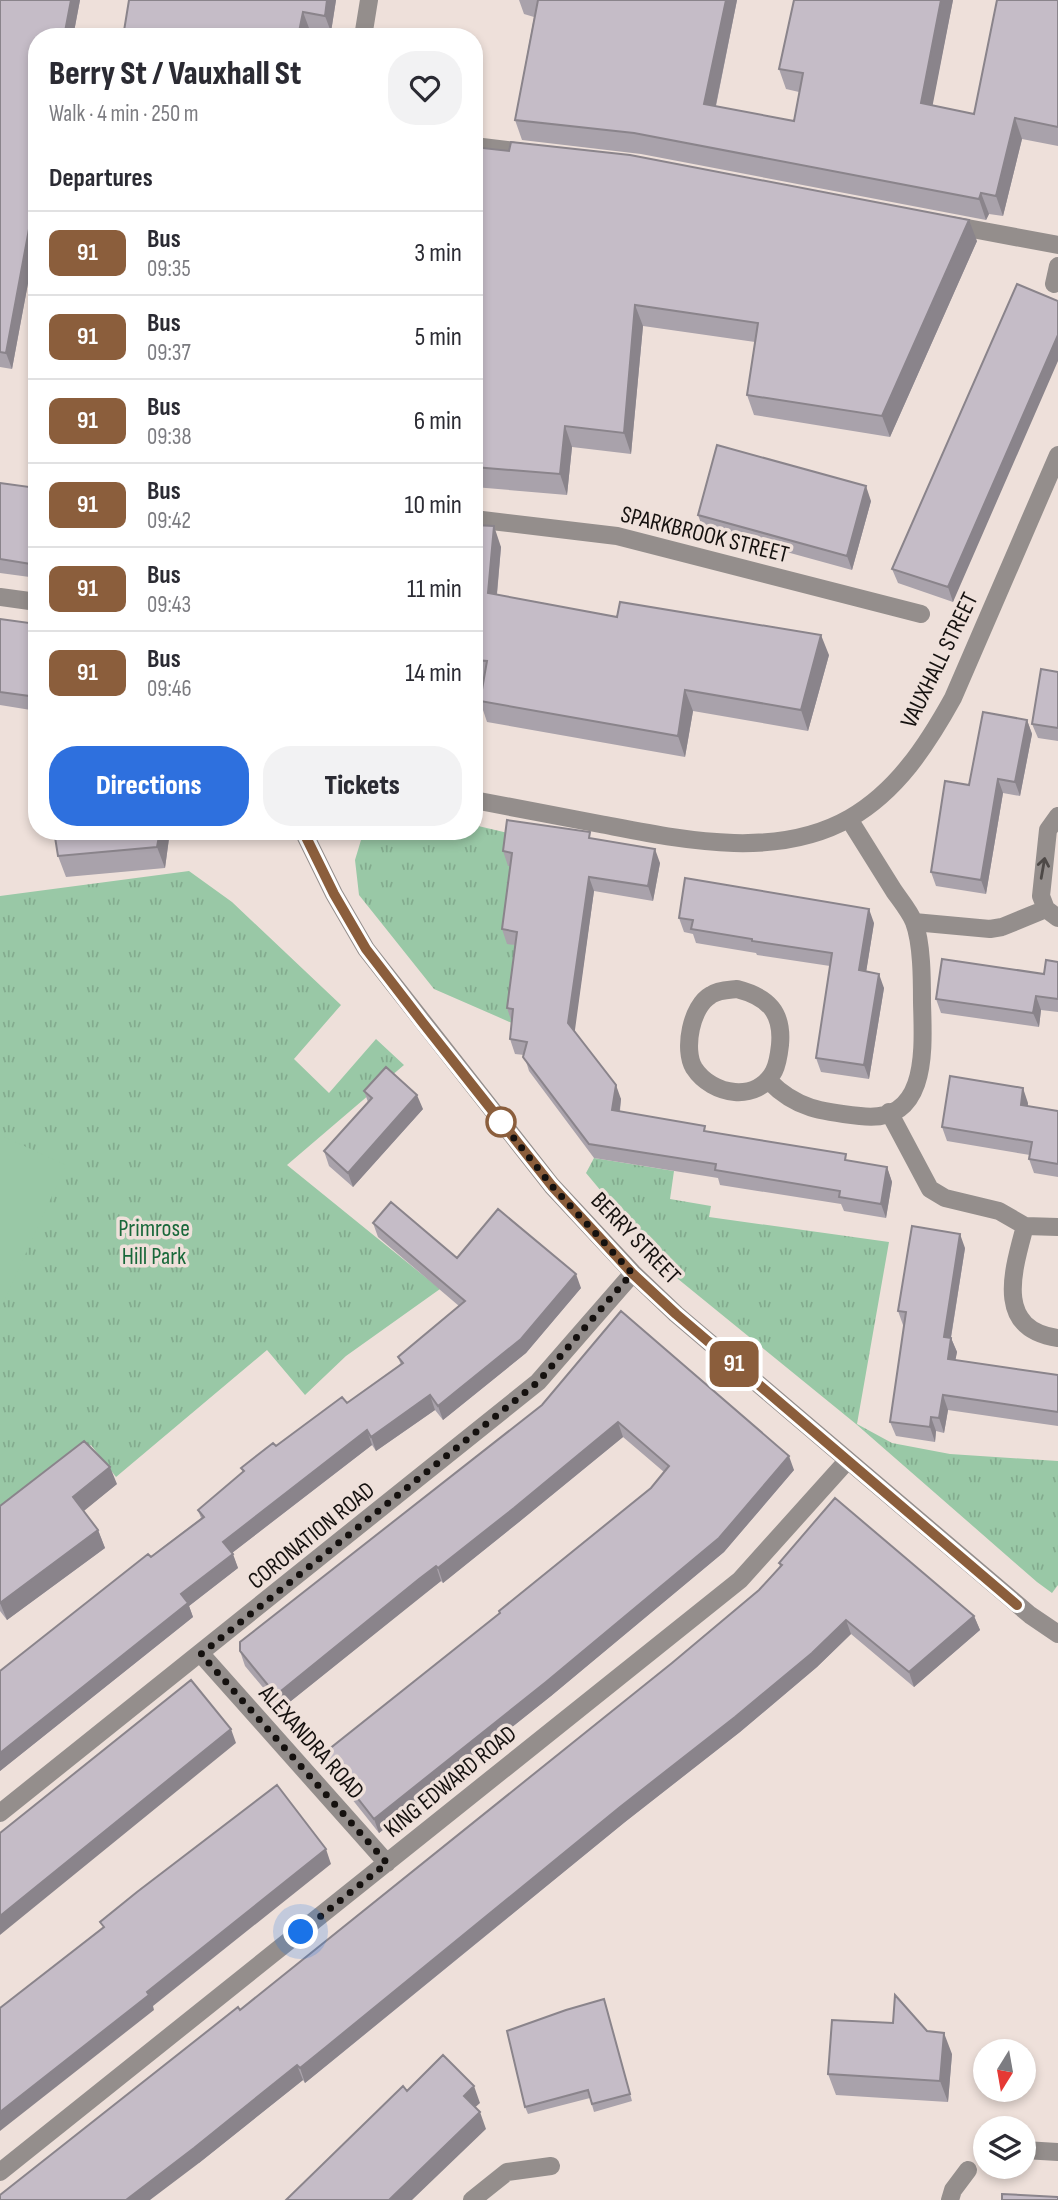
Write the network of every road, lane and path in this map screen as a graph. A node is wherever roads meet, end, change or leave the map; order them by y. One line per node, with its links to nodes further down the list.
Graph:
1 (369, 0): 2 (street)
2 (364, 28)
3 (483, 147): 4 (street)
4 (543, 154)
5 (936, 222): 6 (street)
6 (1058, 245)
7 (1058, 265): 8 (street)
8 (1054, 284)
9 (1058, 455): 16 (street, VAUXHALL STREET)
10 (483, 520): 13 (street, SPARKBROOK STREET)
11 (0, 597): 12 (street)
12 (28, 601)
13 (921, 614)
14 (483, 802): 16 (street, VAUXHALL STREET)
15 (1058, 816): 18 (street, one-way to 15)
16 (849, 819): 19 (street)
17 (307, 840): 24 (street, BERRY STREET)
18 (1052, 913): 19 (street)
19 (914, 922): 21 (street)
20 (769, 1081): 20 (street); 21 (street)
21 (889, 1112): 22 (street)
22 (1025, 1226): 23 (street); 25 (street)
23 (1058, 1227)
24 (632, 1273): 26 (street, BERRY STREET); 28 (street, CORONATION ROAD)
25 (1058, 1338)
26 (847, 1461): 27 (street, BERRY STREET); 30 (street, KING EDWARD ROAD)
27 (1058, 1634)
28 (201, 1654): 29 (street, CORONATION ROAD); 30 (street, ALEXANDRA ROAD)
29 (0, 1813)
30 (387, 1863): 35 (street, KING EDWARD ROAD)
31 (1036, 2151): 32 (street)
32 (1058, 2152)
33 (551, 2166): 36 (street)
34 (968, 2170): 37 (street)
35 (0, 2172)
36 (472, 2200)
37 (950, 2200)

